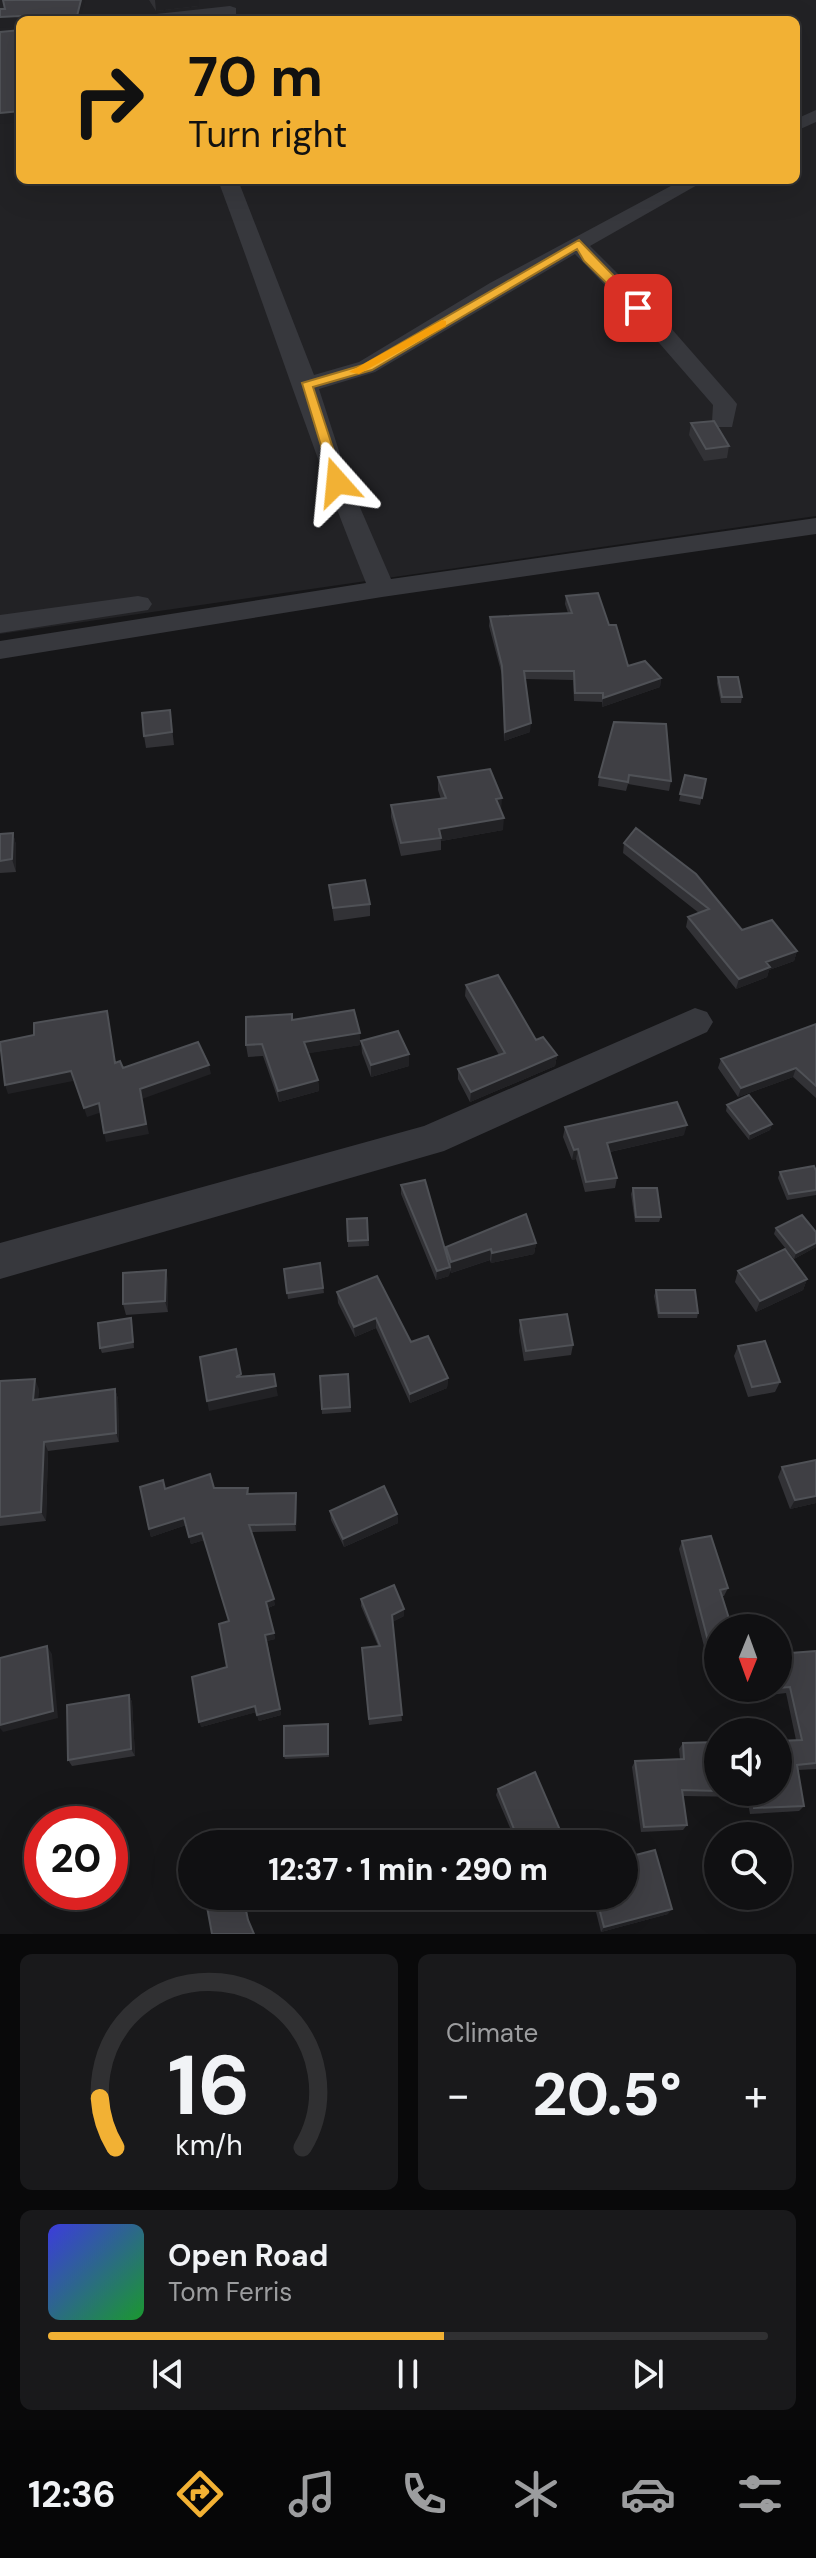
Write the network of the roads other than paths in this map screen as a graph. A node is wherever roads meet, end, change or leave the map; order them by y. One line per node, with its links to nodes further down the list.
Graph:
1 (229, 10): 2 (street)
2 (180, 16)
3 (230, 184): 6 (street)
4 (689, 184): 5 (street)
5 (579, 244): 6 (street); 7 (street)
6 (306, 385): 10 (street)
7 (724, 422)
8 (816, 508): 10 (street)
9 (816, 526): 10 (street)
10 (378, 579): 11 (street); 12 (street)
11 (0, 624)
12 (0, 650)
13 (695, 1022): 14 (street)
14 (0, 1261)

